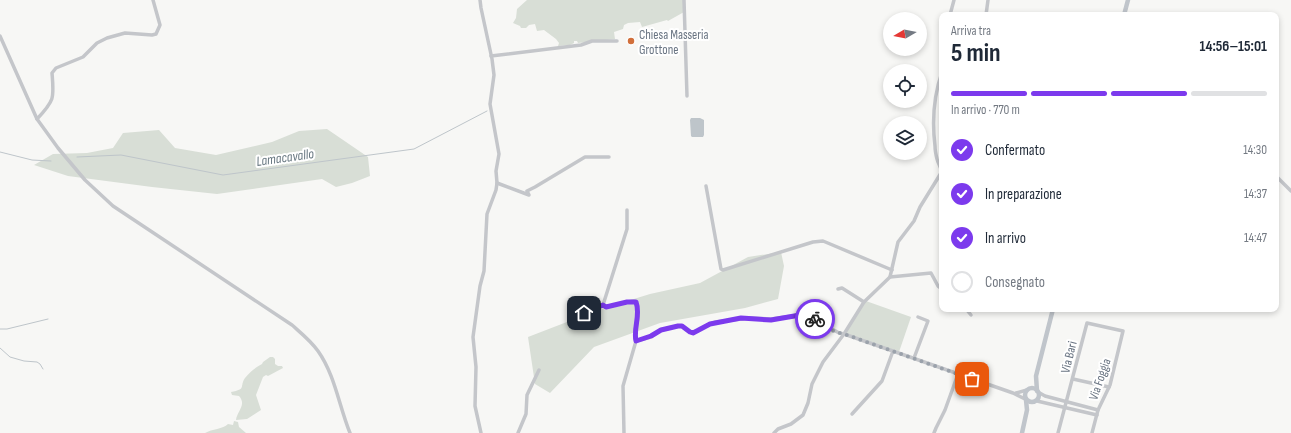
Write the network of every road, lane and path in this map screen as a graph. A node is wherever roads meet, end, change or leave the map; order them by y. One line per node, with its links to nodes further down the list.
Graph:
1 (153, 0): 15 (street)
2 (480, 0): 12 (street)
3 (684, 0): 14 (street)
4 (954, 0): 7 (street)
5 (988, 0): 8 (street)
6 (1128, 0): 9 (main road)
7 (951, 12)
8 (986, 12)
9 (1125, 12)
10 (0, 36): 15 (street)
11 (617, 41): 12 (street)
12 (492, 56): 20 (street)
13 (939, 86): 17 (street)
14 (687, 96)
15 (37, 119): 56 (street)
16 (608, 157): 20 (street)
17 (939, 164)
18 (939, 176): 24 (street)
19 (1279, 179): 22 (street)
20 (497, 183): 57 (street)
21 (706, 186): 24 (street)
22 (1291, 191)
23 (627, 210): 29 (street)
24 (892, 270): 25 (street)
25 (890, 277): 26 (street); 28 (street)
26 (939, 287)
27 (838, 289): 28 (street)
28 (864, 302): 36 (street)
29 (603, 305): 32 (street); 37 (street)
30 (968, 312): 33 (street)
31 (1052, 312): 42 (main road)
32 (584, 313)
33 (971, 315)
34 (918, 317): 39 (street)
35 (1124, 331): 43 (street, Via Bari); 44 (street, Via Foggia)
36 (844, 334): 37 (street); 38 (street); 60 (street)
37 (636, 339): 59 (street)
38 (893, 351): 39 (street); 53 (street)
39 (914, 358): 41 (street)
40 (539, 370): 58 (street)
41 (958, 374): 47 (street); 61 (street)
42 (1036, 376): 45 (main road); 46 (main road)
43 (1073, 379): 44 (street); 50 (street, Via Bari)
44 (1109, 387): 52 (street, Via Foggia)
45 (1027, 390): 46 (main road); 47 (street); 48 (main road)
46 (1037, 391): 49 (main road); 50 (street)
47 (1013, 393): 48 (street)
48 (1026, 400): 49 (main road); 55 (main road)
49 (1036, 401): 51 (street); 55 (main road)
50 (1067, 402): 51 (street, Via Bari); 52 (street)
51 (1066, 407): 54 (street); 63 (street, Via Bari)
52 (1098, 410): 54 (street, Via Foggia)
53 (852, 414)
54 (1097, 415): 64 (street, Via Foggia)
55 (1026, 418): 62 (main road)
56 (350, 433)
57 (481, 433)
58 (518, 433)
59 (624, 433)
60 (774, 433)
61 (934, 433)
62 (1022, 433)
63 (1058, 433)
64 (1092, 433)

